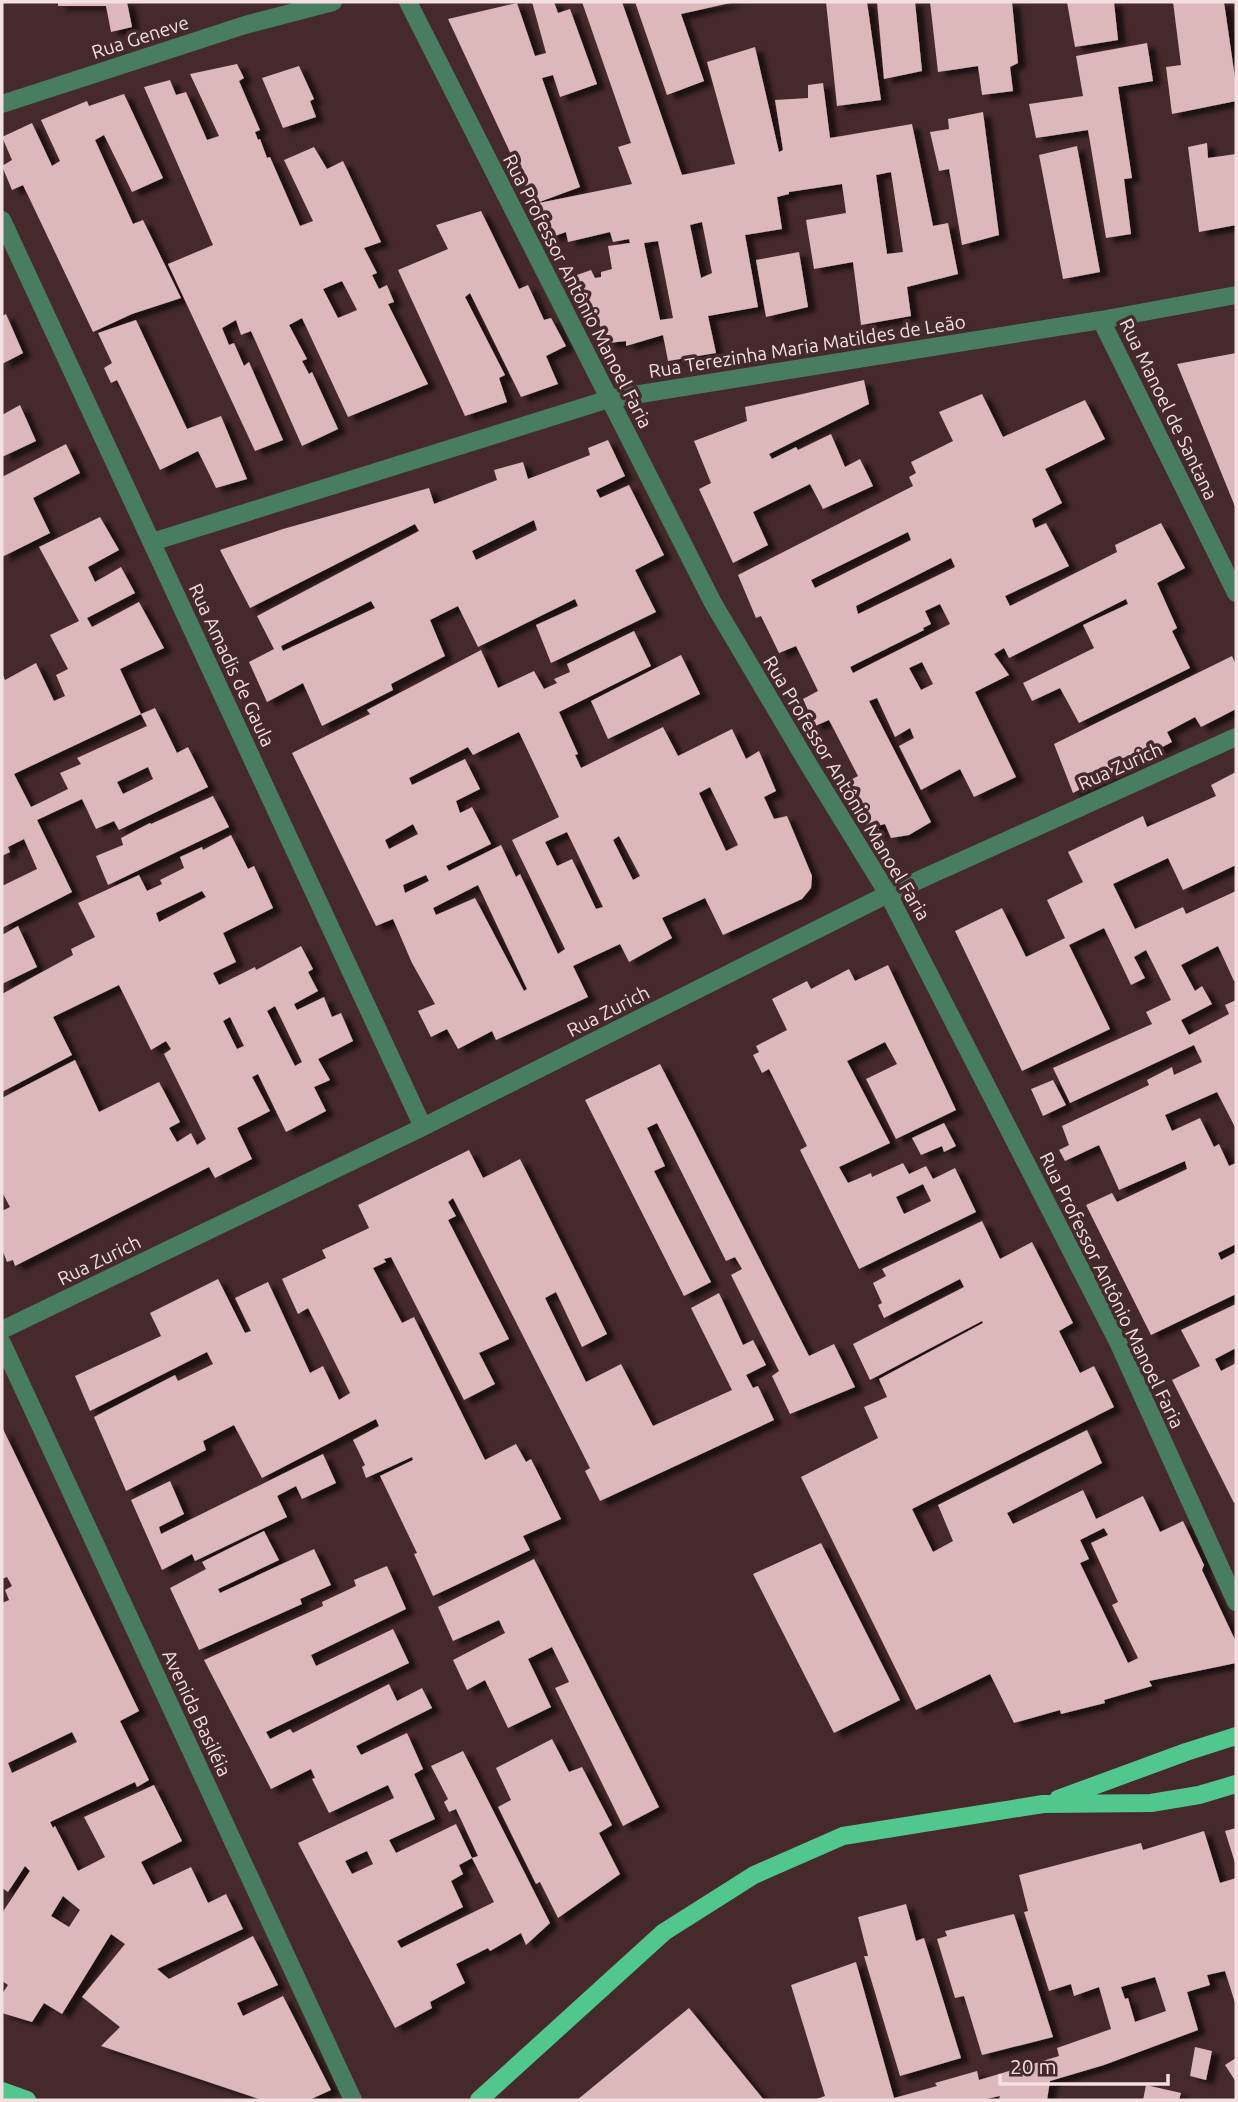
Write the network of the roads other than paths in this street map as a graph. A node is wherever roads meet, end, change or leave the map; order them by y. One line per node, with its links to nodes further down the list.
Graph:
1 (333, 2): 3 (street, Rua Geneve)
2 (408, 2): 7 (street, Rua Professor Antônio Manoel Faria)
3 (2, 104)
4 (2, 220): 8 (street, Rua Amadis de Gaula)
5 (1236, 295): 6 (street, Rua Terezinha Maria Matildes de Leão)
6 (1101, 320): 7 (street, Rua Terezinha Maria Matildes de Leão); 9 (street, Rua Manoel de Santana)
7 (608, 399): 8 (street, Rua Terezinha Maria Matildes de Leão); 11 (street, Rua Professor Antônio Manoel Faria)
8 (152, 542): 12 (street, Rua Amadis de Gaula)
9 (1236, 593)
10 (1236, 737): 11 (street, Rua Zurich)
11 (888, 894): 12 (street, Rua Zurich); 15 (street, Rua Professor Antônio Manoel Faria)
12 (423, 1127): 13 (street, Rua Zurich)
13 (2, 1329)
14 (2, 1343): 21 (street, Avenida Basiléia)
15 (1236, 1602)
16 (1236, 1736): 18 (main road)
17 (1236, 1784): 18 (main road)
18 (1043, 1804): 22 (main road)
19 (2, 2091): 20 (main road)
20 (27, 2100)
21 (353, 2100)
22 (480, 2100)

